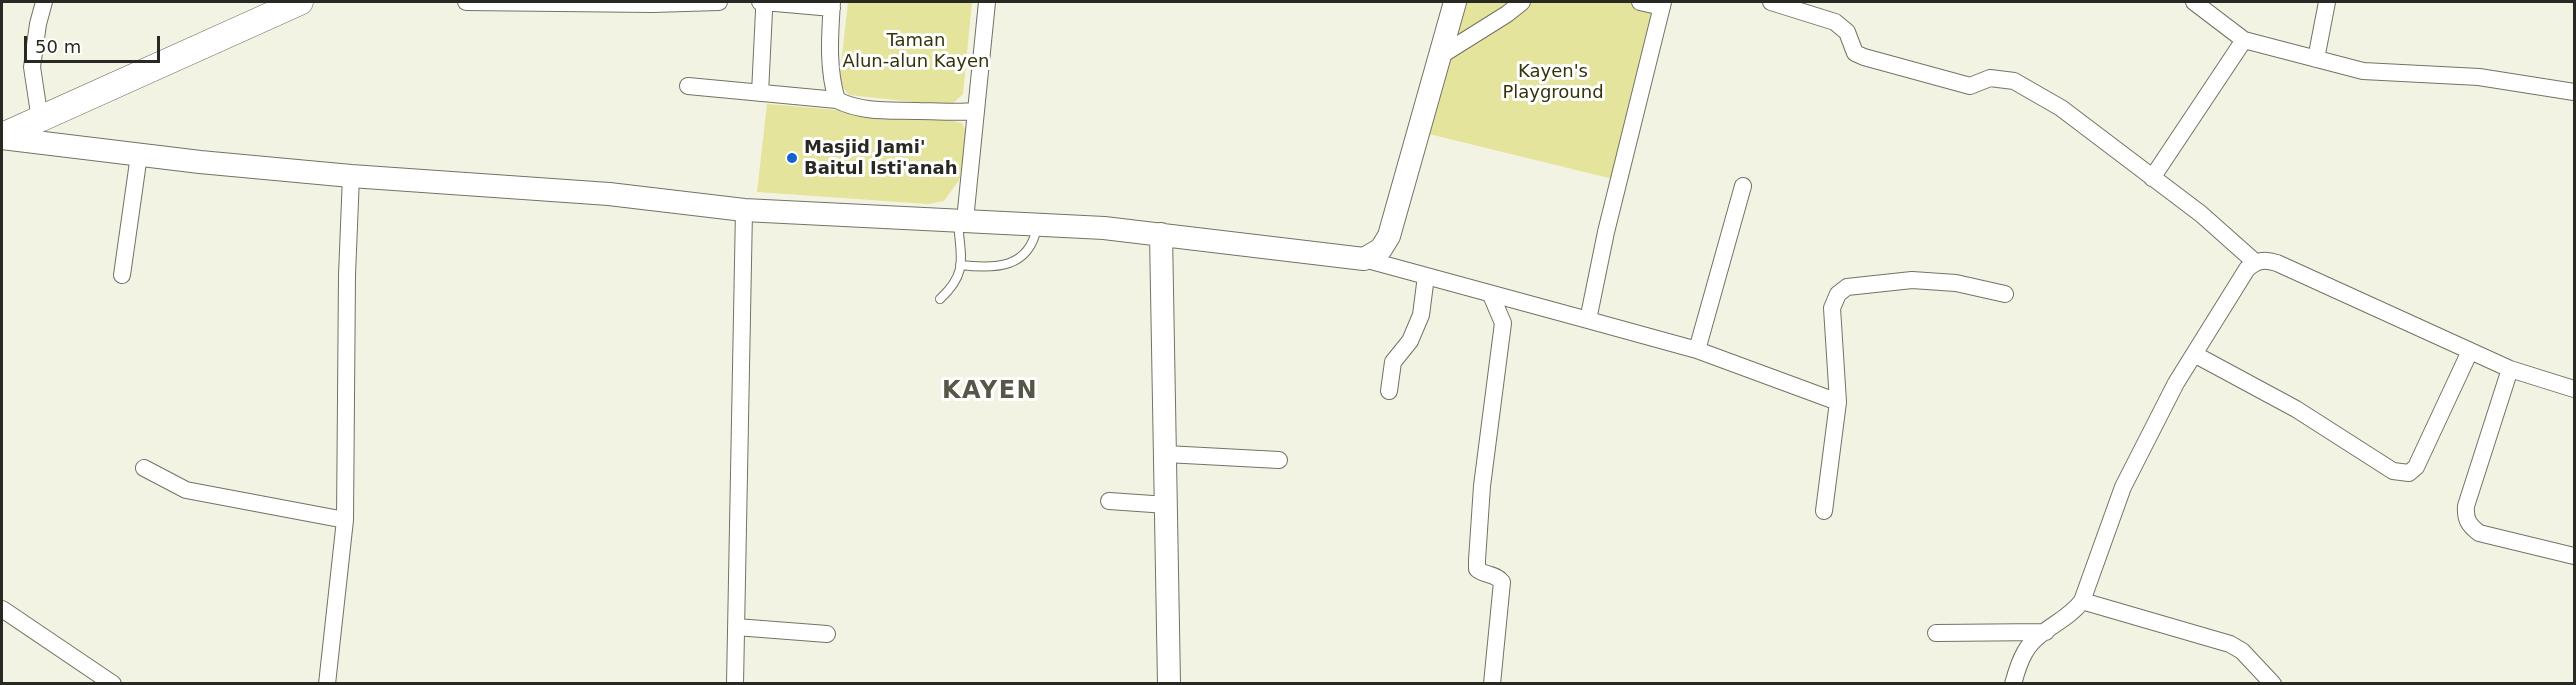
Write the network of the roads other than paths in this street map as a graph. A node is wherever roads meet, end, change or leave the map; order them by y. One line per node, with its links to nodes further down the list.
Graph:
1 (44, 2): 23 (street)
2 (300, 2): 23 (main road)
3 (466, 2): 4 (street)
4 (719, 2)
5 (762, 2): 14 (street); 20 (street)
6 (987, 2): 22 (street)
7 (1455, 2): 16 (street)
8 (1522, 2): 16 (street)
9 (1640, 2): 13 (street)
10 (1771, 2): 27 (street)
11 (2194, 2): 15 (street)
12 (2327, 2): 17 (street)
13 (1662, 4): 41 (street)
14 (832, 5): 21 (street)
15 (2244, 40): 17 (street); 27 (street)
16 (1440, 56): 33 (street)
17 (2316, 59): 19 (street)
18 (688, 86): 20 (street)
19 (2574, 92)
20 (759, 93): 21 (street)
21 (837, 100): 22 (street)
22 (975, 111): 30 (street)
23 (40, 120): 24 (main road)
24 (2, 137): 25 (street)
25 (139, 155): 26 (street); 36 (street)
26 (351, 176): 29 (street); 55 (street)
27 (2152, 177): 34 (street)
28 (1743, 186): 42 (street)
29 (744, 210): 30 (street); 59 (street)
30 (961, 220): 31 (street); 35 (lane)
31 (1038, 224): 32 (street); 35 (lane)
32 (1161, 234): 33 (street); 49 (street)
33 (1364, 258): 37 (street)
34 (2255, 262): 43 (street); 44 (street)
35 (960, 265): 40 (lane)
36 (122, 275)
37 (1426, 276): 39 (street); 47 (street)
38 (2005, 294): 48 (street)
39 (1491, 295): 41 (street); 67 (street)
40 (940, 299)
41 (1588, 320): 42 (street)
42 (1697, 350): 48 (street)
43 (2470, 351): 44 (street); 45 (street)
44 (2193, 354): 57 (street)
45 (2510, 369): 46 (street); 56 (street)
46 (2574, 389)
47 (1389, 391)
48 (1839, 402): 54 (street)
49 (1166, 454): 50 (street); 53 (street)
50 (1279, 460)
51 (144, 468): 55 (street)
52 (1109, 501): 53 (street)
53 (1167, 505): 66 (street)
54 (1824, 511)
55 (345, 520): 64 (street)
56 (2574, 556)
57 (2082, 601): 60 (street); 69 (street)
58 (2, 609): 63 (street)
59 (736, 627): 62 (street); 65 (street)
60 (2046, 632): 61 (street); 68 (street)
61 (1936, 633)
62 (827, 634)
63 (113, 684)
64 (327, 684)
65 (735, 684)
66 (1169, 684)
67 (1492, 684)
68 (2013, 684)
69 (2273, 684)

